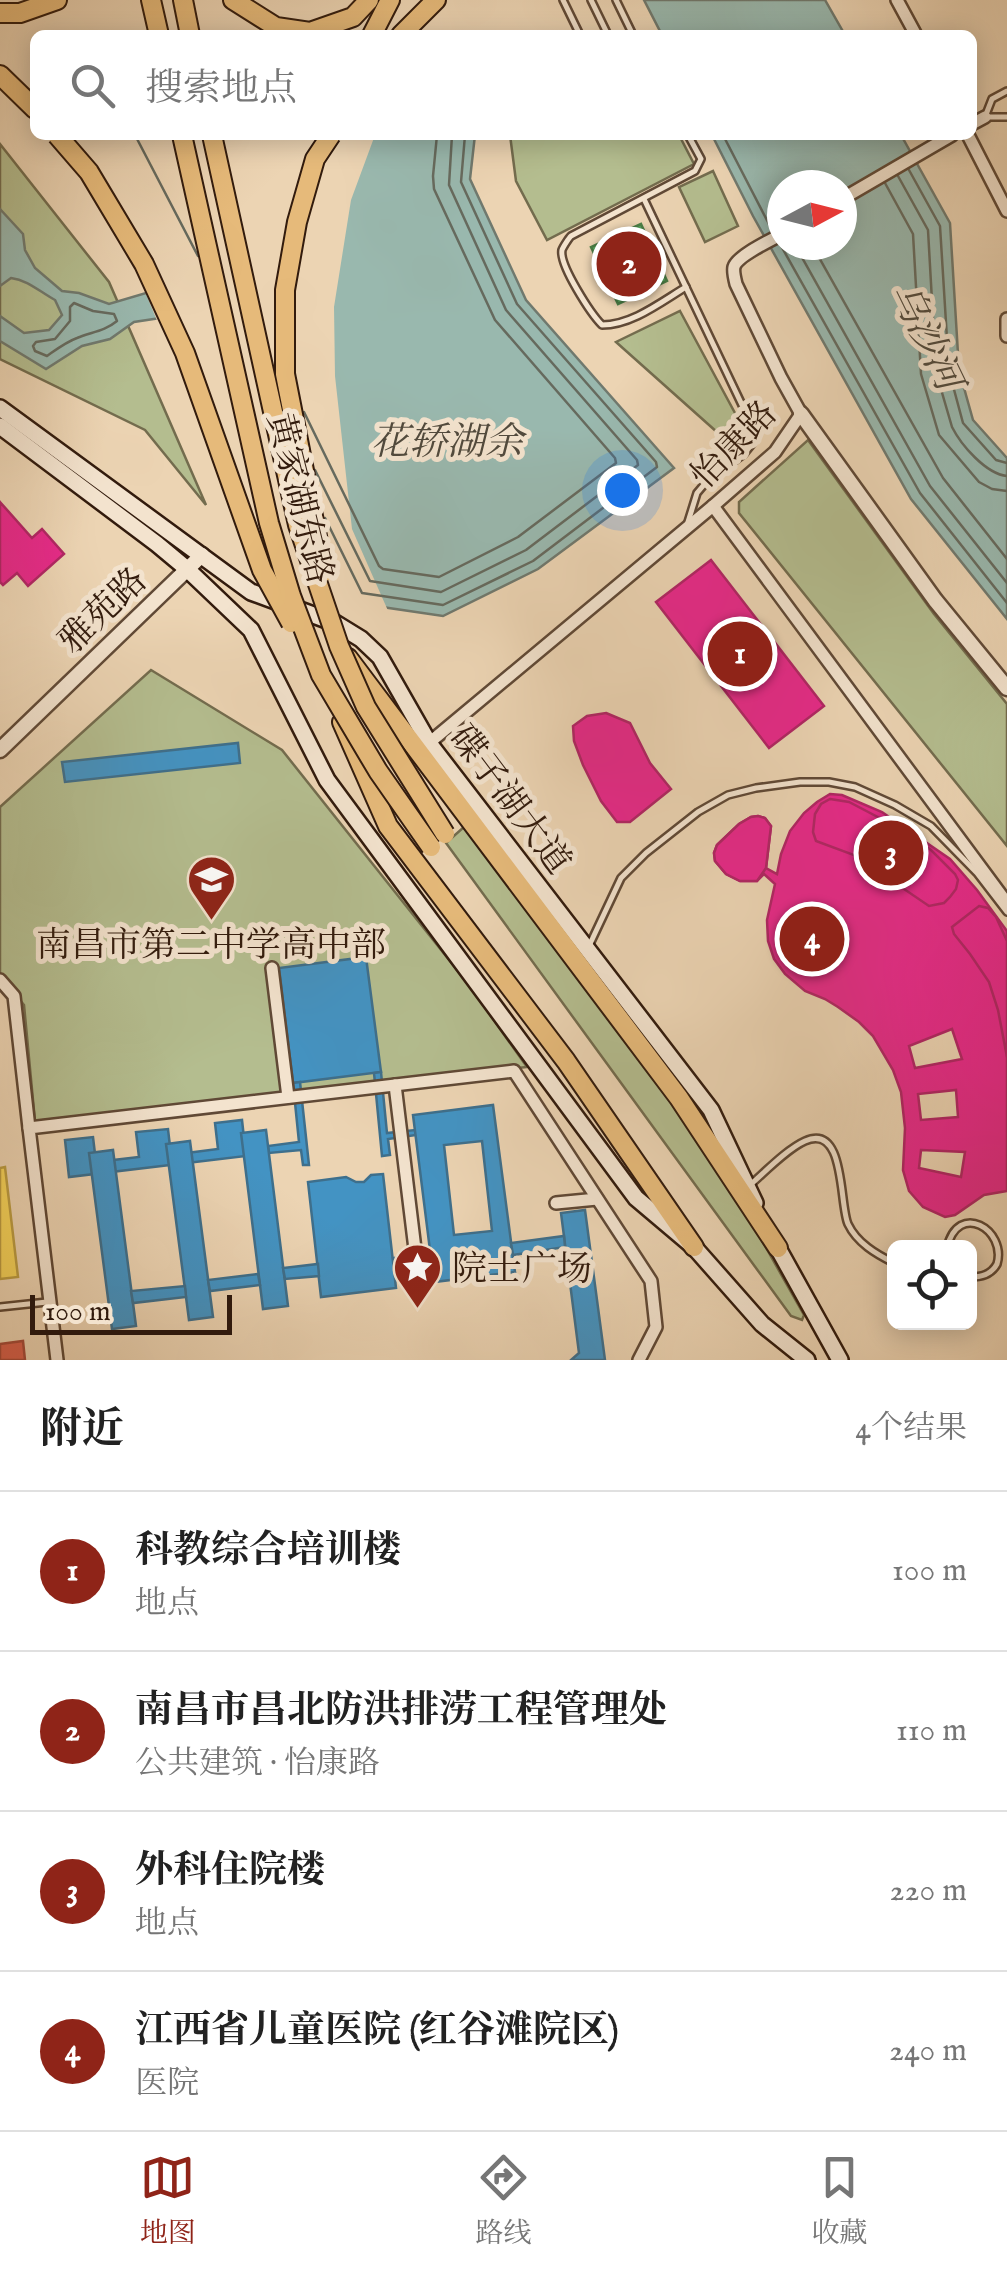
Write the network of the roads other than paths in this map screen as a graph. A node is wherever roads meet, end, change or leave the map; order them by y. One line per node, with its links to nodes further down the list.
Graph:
1 (57, 0): 12 (highway)
2 (152, 0): 13 (highway)
3 (182, 0): 14 (highway)
4 (233, 0): 15 (highway)
5 (370, 0): 16 (highway)
6 (390, 0): 17 (highway)
7 (436, 0): 18 (highway)
8 (563, 0): 19 (lane)
9 (591, 0): 20 (lane)
10 (616, 0): 21 (lane)
11 (897, 0): 22 (street)
12 (0, 13)
13 (159, 30)
14 (189, 30)
15 (299, 30)
16 (315, 30)
17 (375, 30)
18 (405, 30)
19 (578, 30)
20 (606, 30)
21 (630, 30)
22 (913, 30)
23 (0, 75): 25 (highway)
24 (1007, 91): 26 (lane)
25 (30, 105)
26 (985, 116): 27 (lane); 28 (street)
27 (1007, 117)
28 (977, 121)
29 (61, 140): 51 (highway, bridge)
30 (183, 140): 51 (highway, 黄家湖东路, bridge)
31 (213, 140): 50 (highway, 黄家湖东路, bridge)
32 (326, 140): 50 (highway, bridge)
33 (691, 140): 37 (lane)
34 (943, 140): 36 (street)
35 (971, 140): 38 (street)
36 (857, 190)
37 (644, 199): 40 (lane); 40 (lane)
38 (1007, 210)
39 (767, 243): 44 (street, 怡康路)
40 (686, 287): 47 (lane)
41 (1007, 319): 42 (street)
42 (1007, 336)
43 (0, 408): 48 (main road, 碟子湖大道)
44 (801, 414): 46 (street, 怡康路); 52 (street)
45 (0, 426): 49 (main road)
46 (713, 506): 47 (street, 怡康路); 55 (street)
47 (686, 529): 53 (street, 怡康路)
48 (202, 555): 49 (street, 雅苑路); 53 (main road, 碟子湖大道)
49 (188, 569): 54 (street, 雅苑路); 67 (main road)
50 (339, 646): 51 (highway, 黄家湖东路, bridge); 68 (highway, bridge)
51 (321, 676): 67 (highway, bridge)
52 (1007, 688)
53 (429, 744): 57 (main road, 碟子湖大道)
54 (0, 750)
55 (1007, 903)
56 (1007, 912): 57 (lane)
57 (588, 949): 63 (main road, 碟子湖大道)
58 (272, 968): 61 (street)
59 (2, 983): 62 (street)
60 (396, 1085): 61 (street); 64 (street); 71 (street)
61 (288, 1097): 62 (street)
62 (29, 1128): 72 (street)
63 (748, 1187): 68 (main road, 碟子湖大道); 69 (lane)
64 (597, 1198): 65 (street); 76 (street)
65 (556, 1203)
66 (949, 1240): 70 (lane)
67 (694, 1247): 77 (main road)
68 (778, 1248): 74 (main road, 碟子湖大道)
69 (887, 1259)
70 (977, 1276)
71 (420, 1290)
72 (50, 1302): 73 (lane); 75 (street)
73 (0, 1307)
74 (837, 1354): 78 (main road)
75 (56, 1360)
76 (639, 1360)
77 (807, 1360)
78 (815, 1360)

